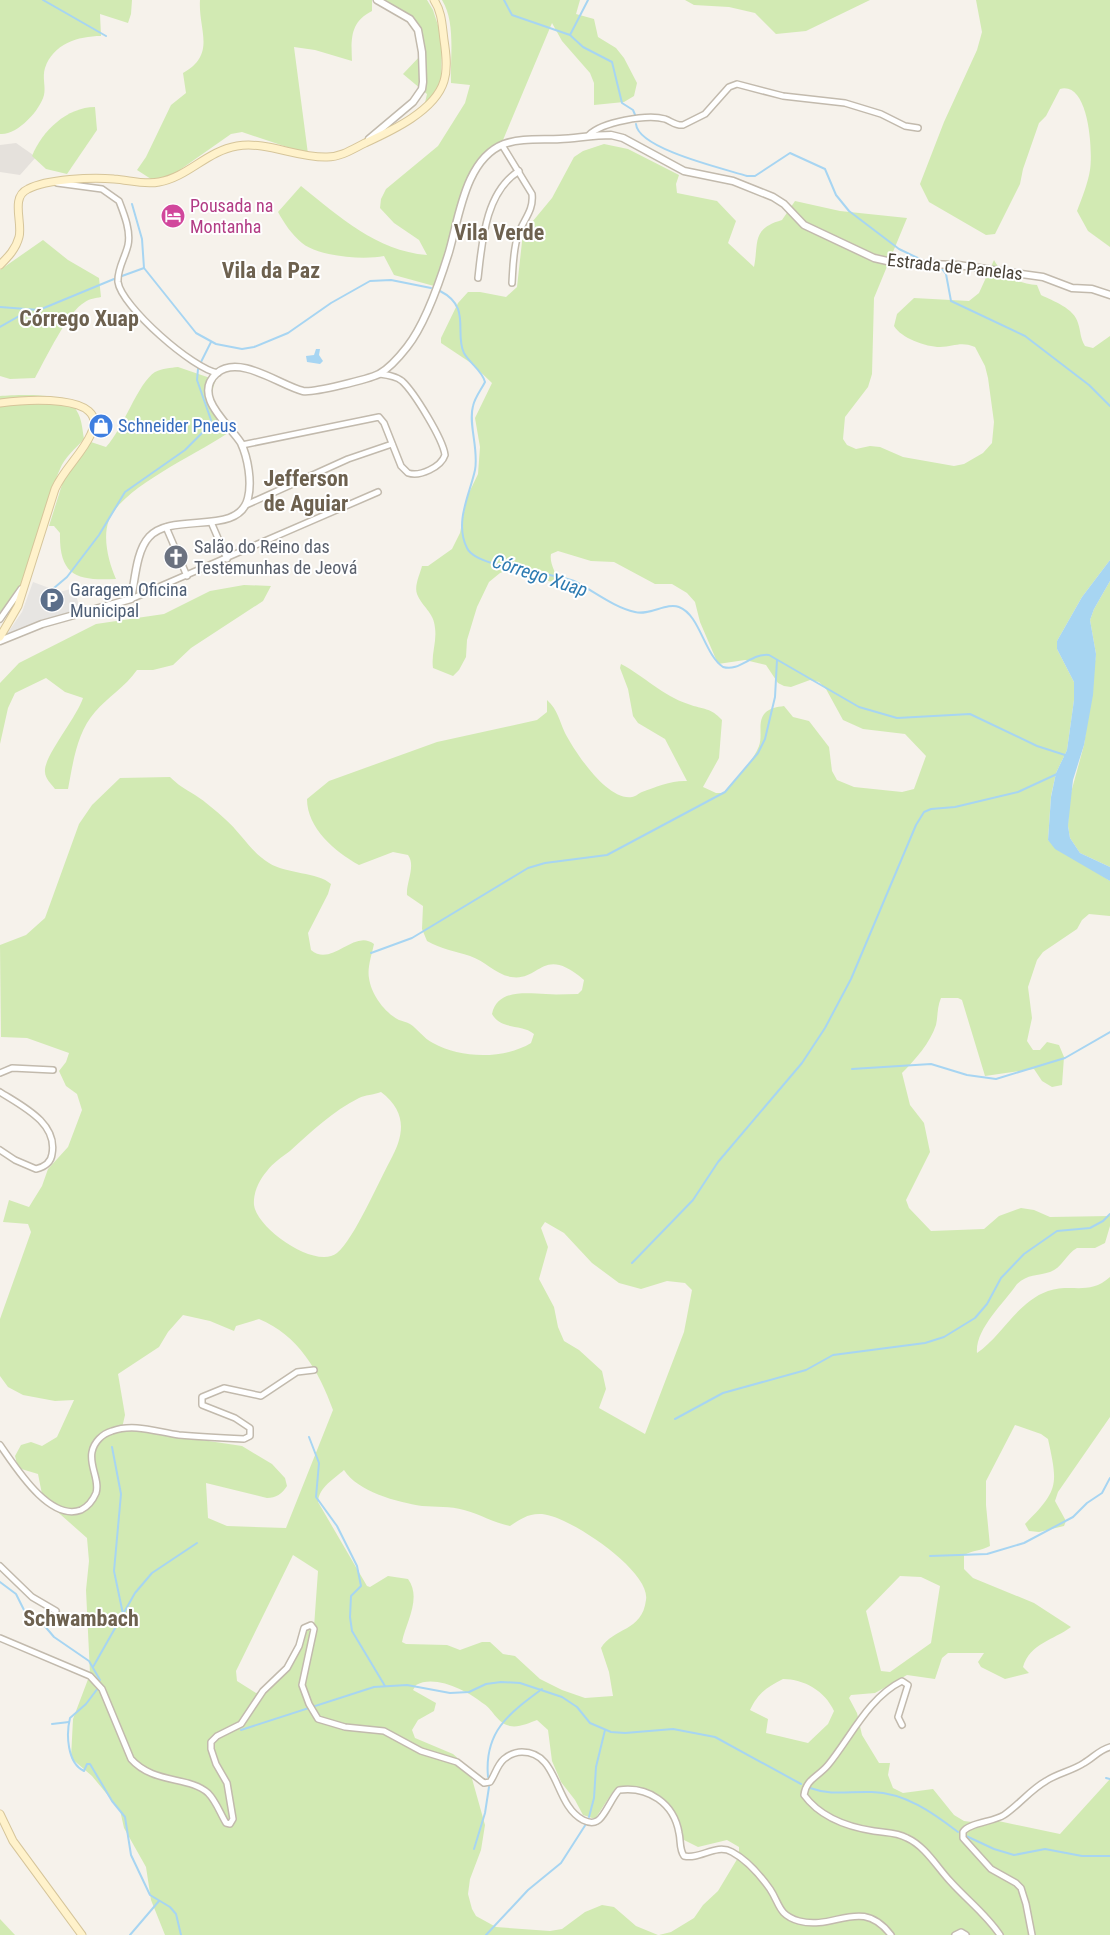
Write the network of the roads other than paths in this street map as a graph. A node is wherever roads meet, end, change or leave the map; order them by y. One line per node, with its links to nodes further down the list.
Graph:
1 (377, 0): 5 (street)
2 (434, 0): 5 (main road)
3 (918, 128): 4 (street)
4 (589, 135): 6 (street, Estrada de Panelas); 12 (street, Estrada de Panelas)
5 (364, 143): 8 (main road)
6 (502, 145): 7 (street); 14 (street)
7 (519, 171): 10 (street); 11 (street)
8 (54, 183): 9 (main road); 13 (street)
9 (0, 265)
10 (478, 278)
11 (512, 283)
12 (1110, 295)
13 (218, 373): 14 (street); 17 (street)
14 (379, 374): 16 (street)
15 (0, 404): 23 (main road)
16 (392, 444): 17 (street); 19 (street)
17 (242, 445): 19 (street)
18 (378, 492): 22 (street)
19 (246, 504): 20 (street)
20 (211, 522): 21 (street); 22 (street)
21 (166, 527): 24 (street); 25 (street)
22 (226, 559): 24 (street)
23 (29, 576): 26 (street); 27 (main road)
24 (187, 576): 25 (street)
25 (131, 599): 28 (street)
26 (0, 619)
27 (0, 637)
28 (0, 641)
29 (53, 1070): 30 (street)
30 (0, 1073)
31 (0, 1092): 32 (street)
32 (0, 1150)
33 (314, 1370): 34 (street)
34 (0, 1445)
35 (0, 1566): 36 (street)
36 (56, 1611)
37 (0, 1638): 42 (street)
38 (902, 1725): 45 (street)
39 (1110, 1747): 46 (street)
40 (0, 1814): 41 (main road)
41 (82, 1935)
42 (891, 1935)
43 (955, 1935): 44 (street)
44 (966, 1935)
45 (1000, 1935)
46 (1032, 1935)

